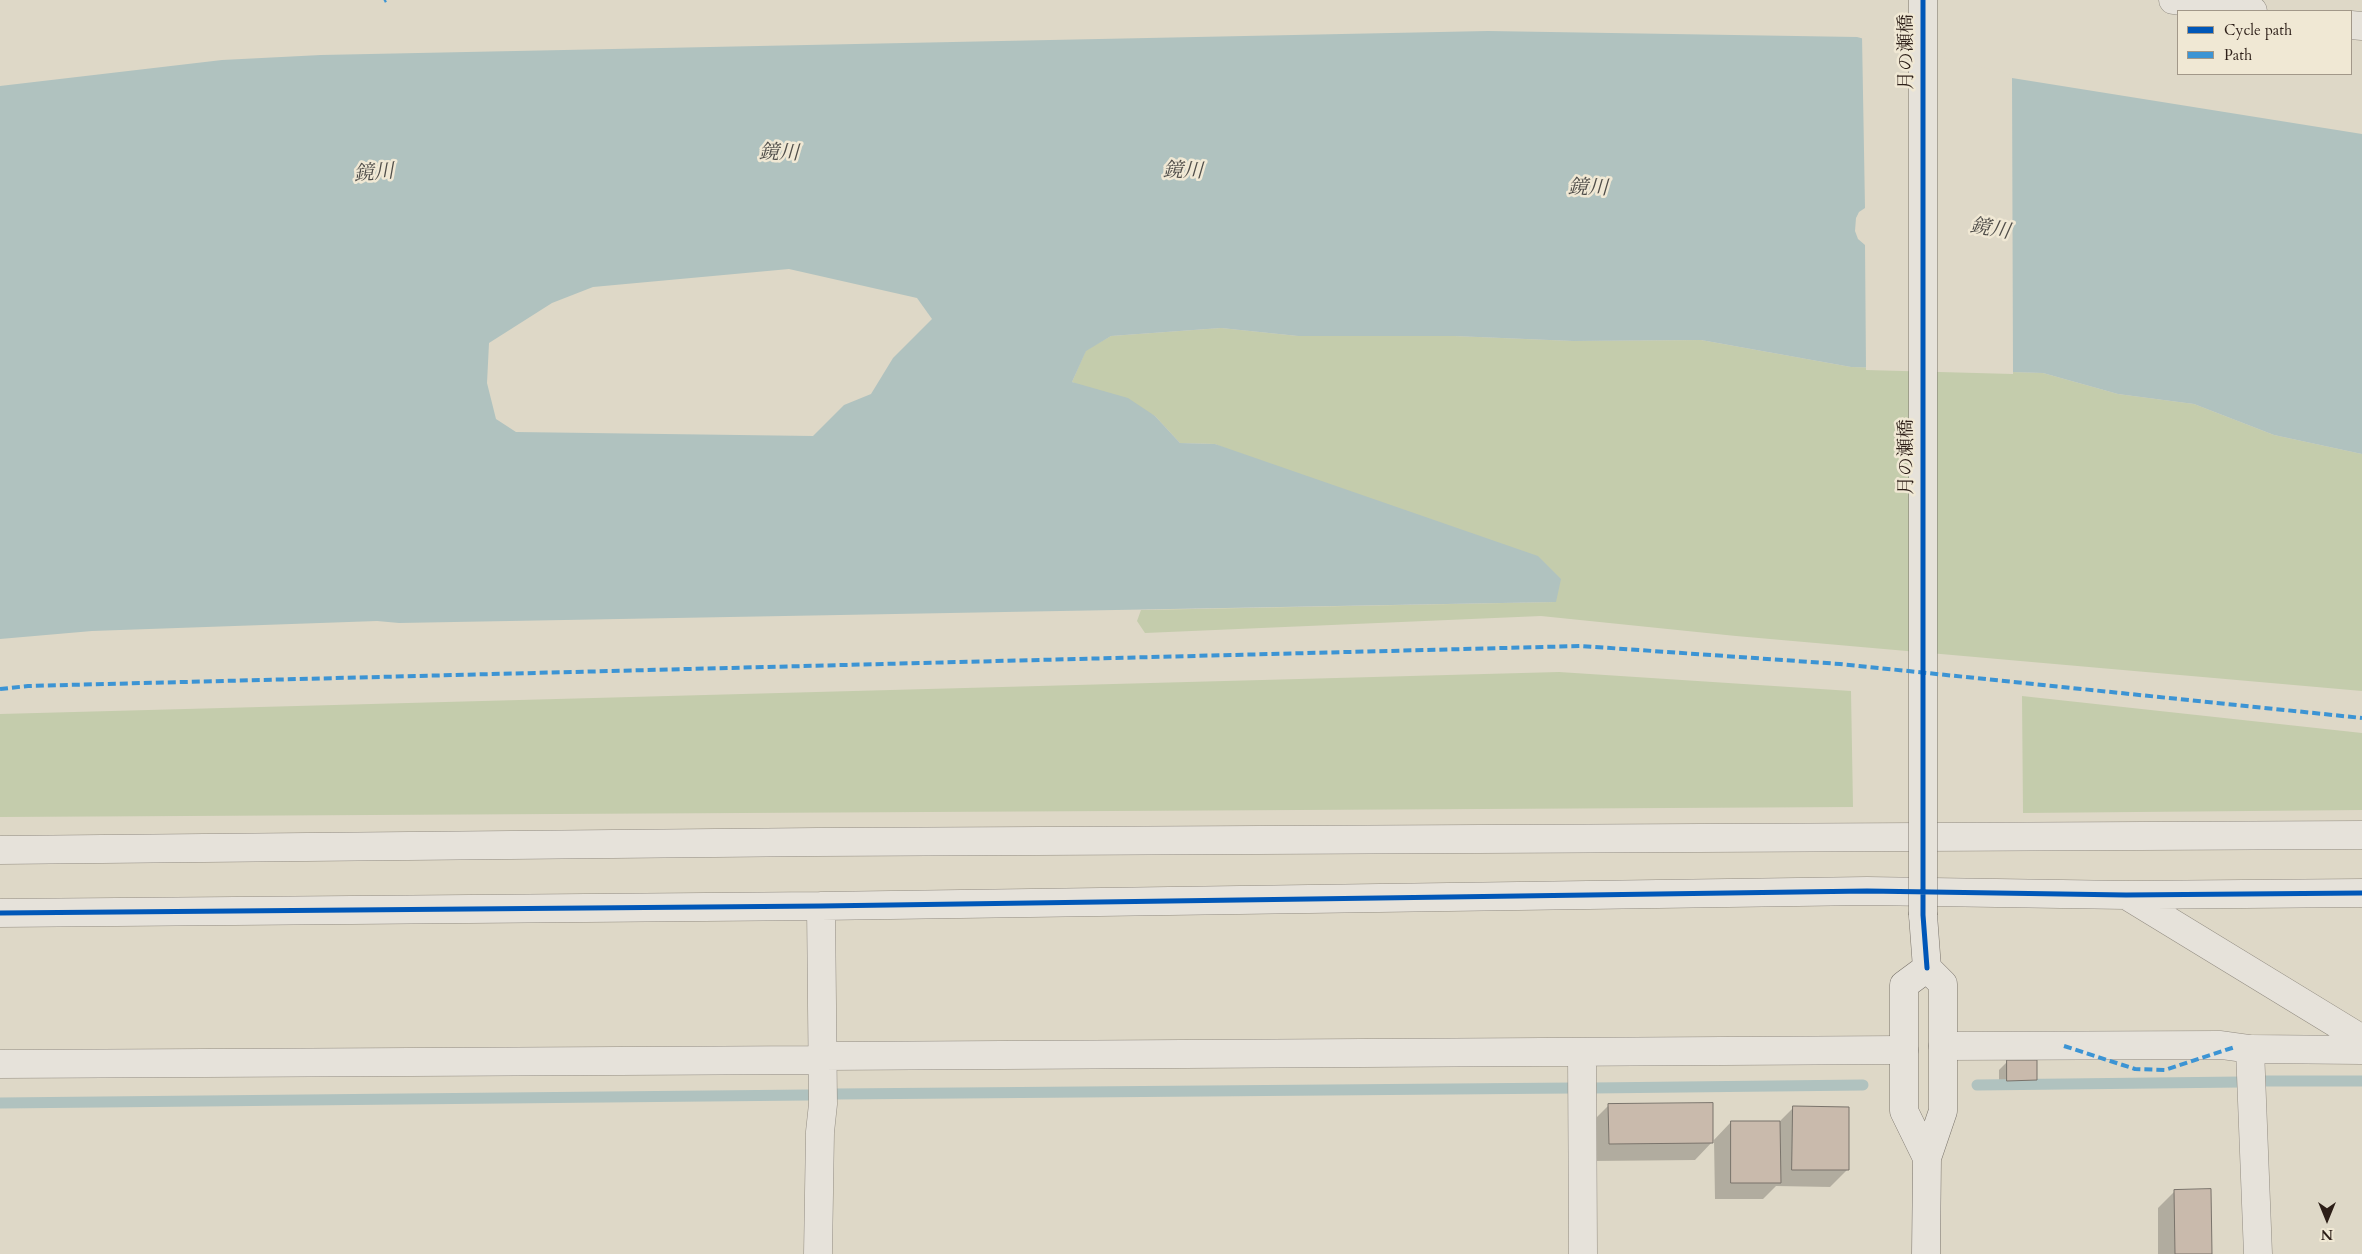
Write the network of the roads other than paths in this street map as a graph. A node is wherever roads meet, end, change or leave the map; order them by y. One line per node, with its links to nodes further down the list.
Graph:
1 (1923, 0): 10 (street, 月の瀬橋, bridge)
2 (2173, 0): 3 (street)
3 (2246, 10)
4 (2362, 835): 5 (street)
5 (0, 850)
6 (2362, 892): 7 (street)
7 (2126, 895): 8 (street); 11 (street)
8 (821, 906): 9 (street); 17 (street)
9 (0, 913)
10 (1927, 968): 12 (street); 14 (street)
11 (2362, 1039)
12 (1943, 1046): 13 (street); 19 (street)
13 (2250, 1049): 15 (street); 23 (street)
14 (1904, 1050): 16 (street); 19 (street)
15 (2362, 1050)
16 (1582, 1052): 17 (street); 21 (street)
17 (823, 1058): 18 (street); 20 (street)
18 (0, 1064)
19 (1927, 1158): 22 (street)
20 (818, 1254)
21 (1583, 1254)
22 (1926, 1254)
23 (2258, 1254)

